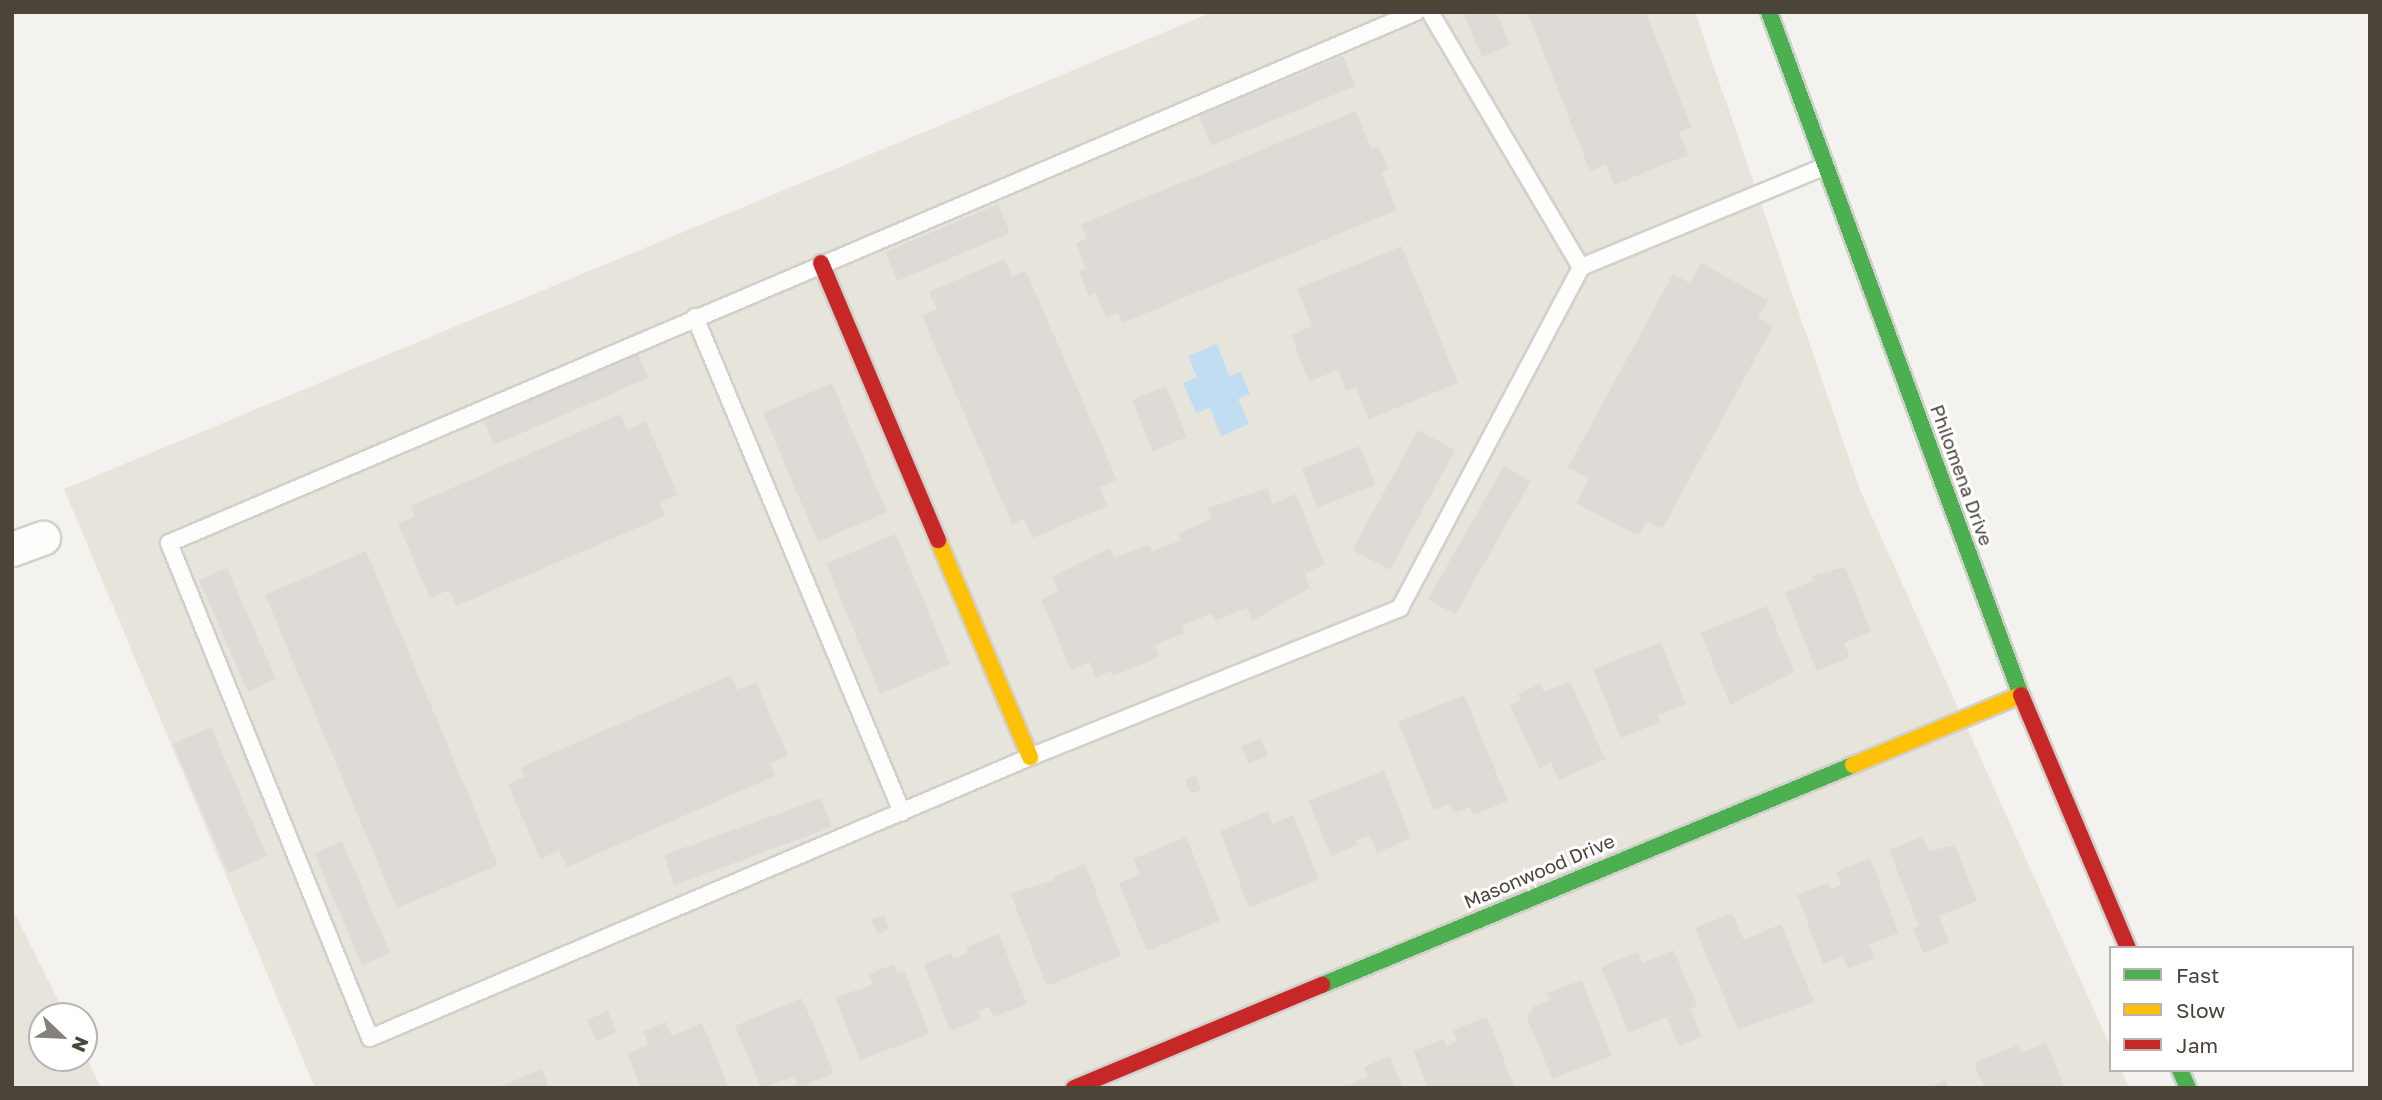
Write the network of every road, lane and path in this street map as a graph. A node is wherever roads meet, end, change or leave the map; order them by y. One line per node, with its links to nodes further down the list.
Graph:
1 (1416, 12): 5 (lane)
2 (1430, 12): 6 (lane)
3 (1769, 12): 4 (street, Philomena Drive)
4 (1826, 166): 6 (lane); 10 (street, Philomena Drive)
5 (821, 263): 7 (lane); 11 (street)
6 (1581, 267): 11 (lane)
7 (695, 317): 12 (lane); 12 (lane)
8 (43, 538): 9 (street)
9 (12, 549)
10 (2021, 695): 13 (street, Philomena Drive); 15 (street, Masonwood Drive)
11 (1030, 757): 12 (lane)
12 (902, 812)
13 (2127, 946)
14 (2181, 1072): 16 (street)
15 (1074, 1088)
16 (2188, 1088)

